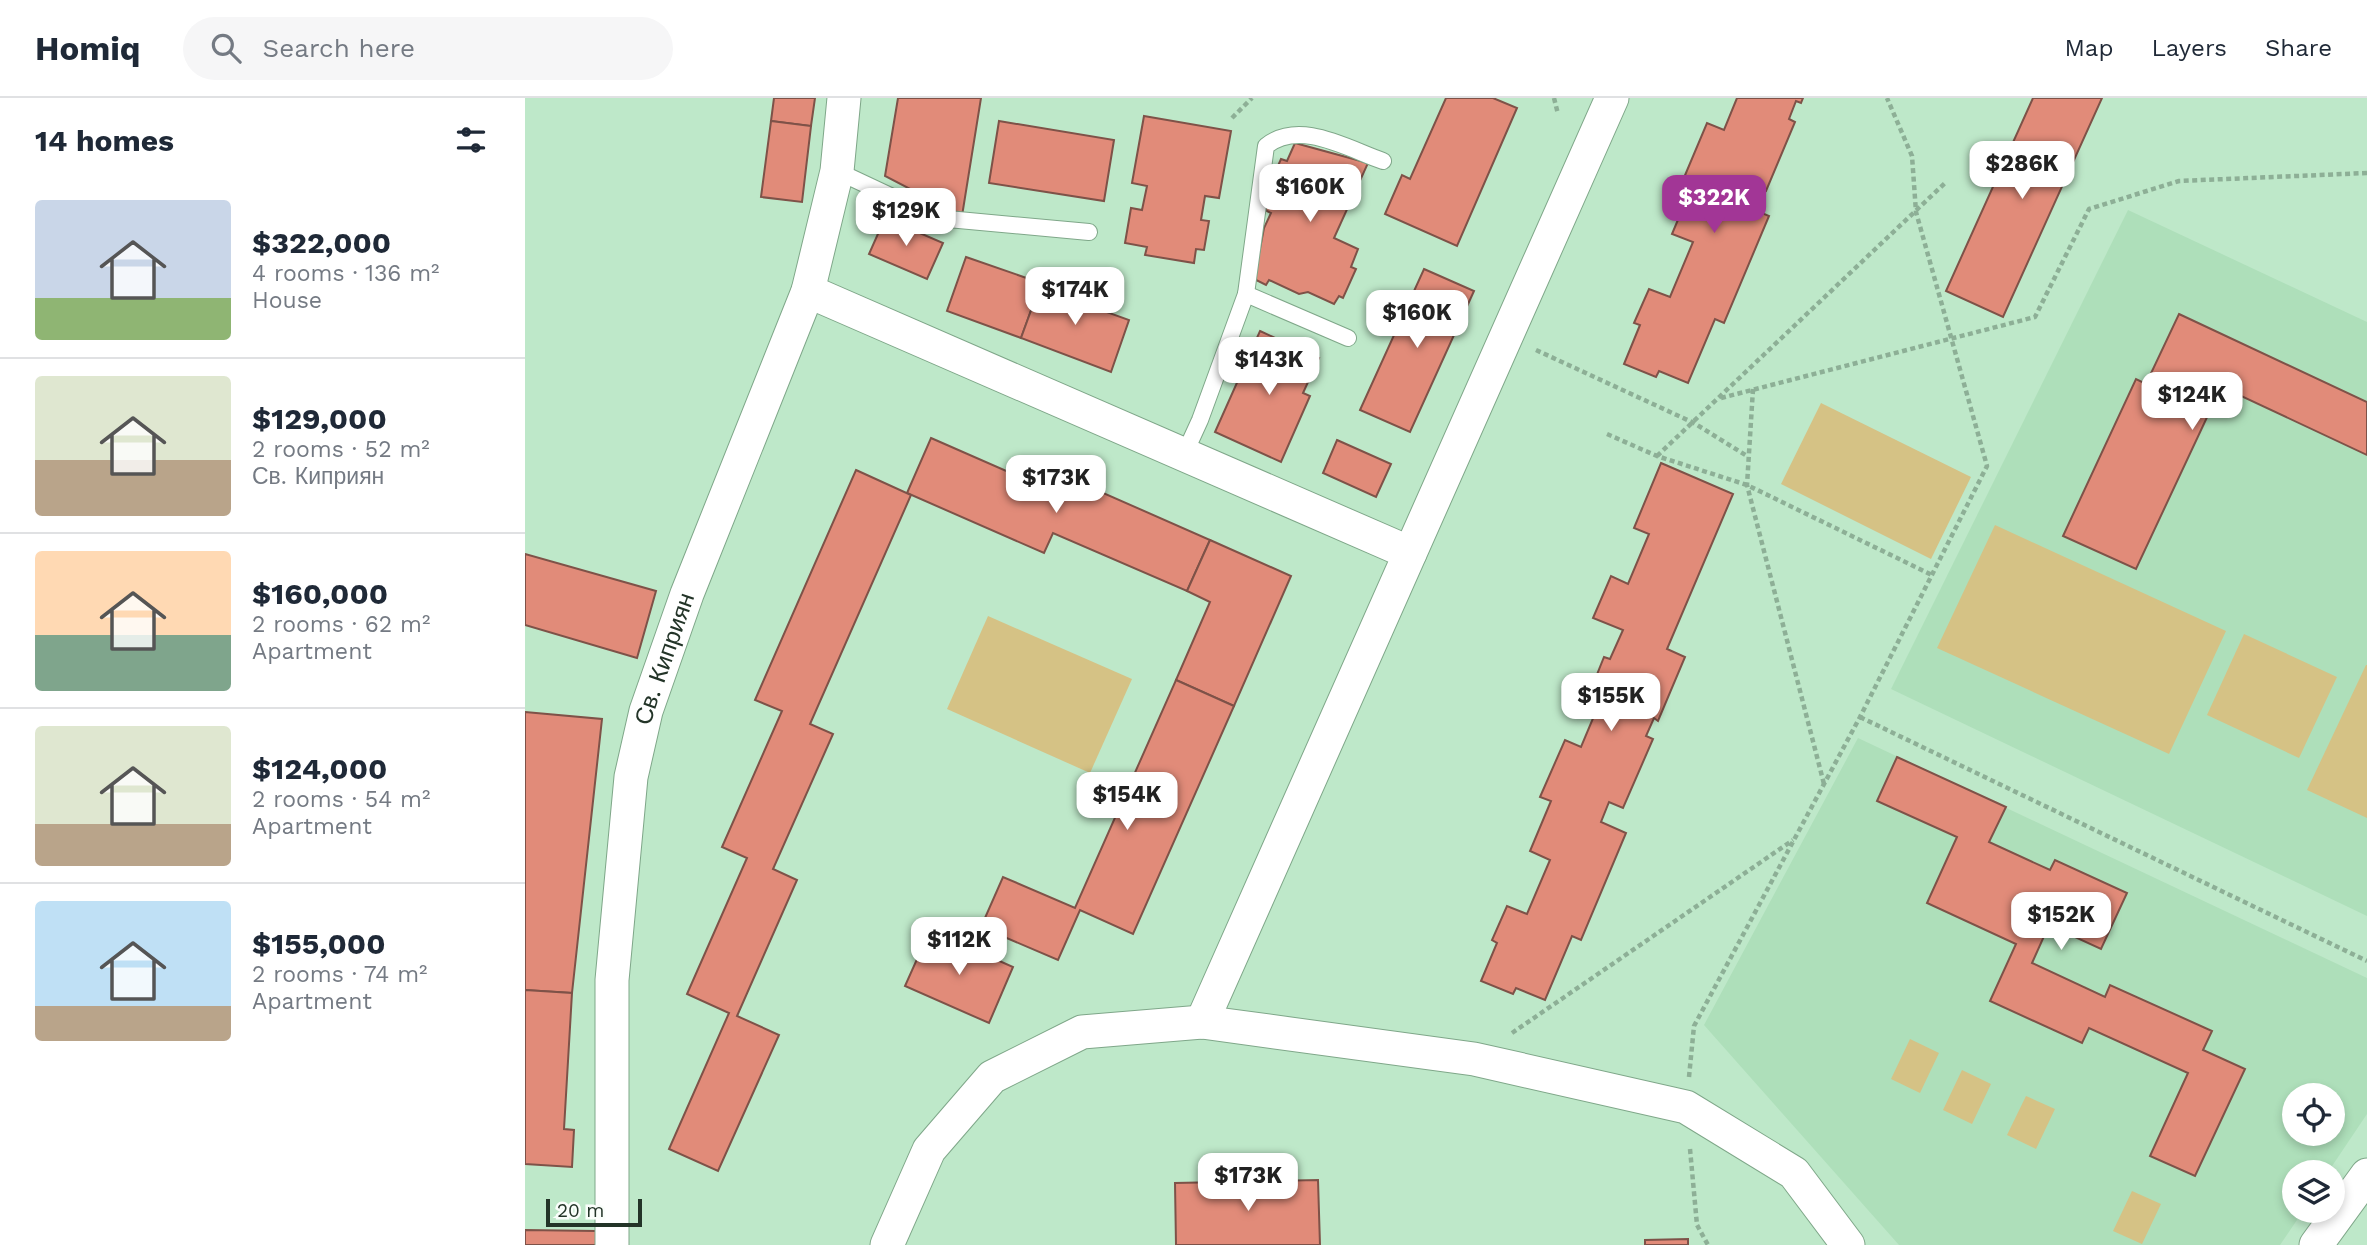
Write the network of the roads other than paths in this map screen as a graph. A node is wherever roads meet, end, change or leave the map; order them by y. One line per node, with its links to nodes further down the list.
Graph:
1 (844, 98): 4 (street, Св. Киприян)
2 (1612, 98): 10 (street)
3 (1383, 161): 7 (lane)
4 (837, 171): 5 (lane); 6 (street, Св. Киприян)
5 (1089, 232)
6 (808, 291): 9 (street); 13 (street, Св. Киприян)
7 (1246, 293): 8 (lane); 9 (lane)
8 (1348, 338)
9 (1184, 455): 10 (street)
10 (1410, 553): 11 (street)
11 (1202, 1022): 14 (street); 15 (street)
12 (2367, 1175): 16 (street)
13 (612, 1245)
14 (887, 1245)
15 (1848, 1245)
16 (2316, 1245)

